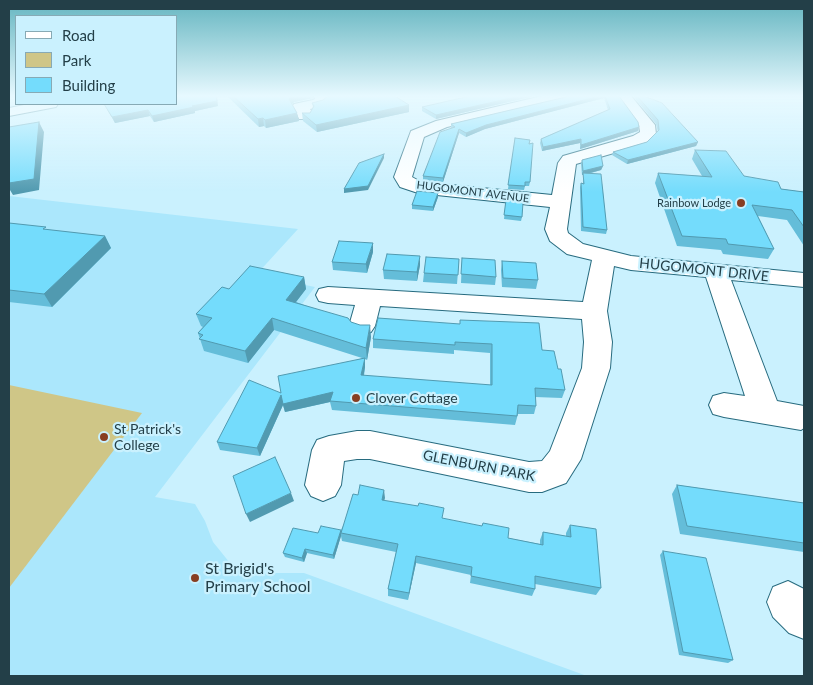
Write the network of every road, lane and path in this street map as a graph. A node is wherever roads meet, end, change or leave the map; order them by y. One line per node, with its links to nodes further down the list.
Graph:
1 (432, 128): 3 (street, HUGOMONT AVENUE)
2 (647, 128): 3 (street)
3 (560, 202): 4 (street, HUGOMONT DRIVE)
4 (604, 258): 5 (street, HUGOMONT DRIVE); 9 (street, GLENBURN PARK)
5 (716, 272): 6 (street, HUGOMONT DRIVE); 12 (street)
6 (804, 280)
7 (328, 295): 8 (street)
8 (369, 298): 9 (street); 10 (street)
9 (594, 311): 14 (street, GLENBURN PARK)
10 (362, 326)
11 (724, 405): 12 (street)
12 (765, 411): 13 (street)
13 (801, 416)
14 (323, 485)

